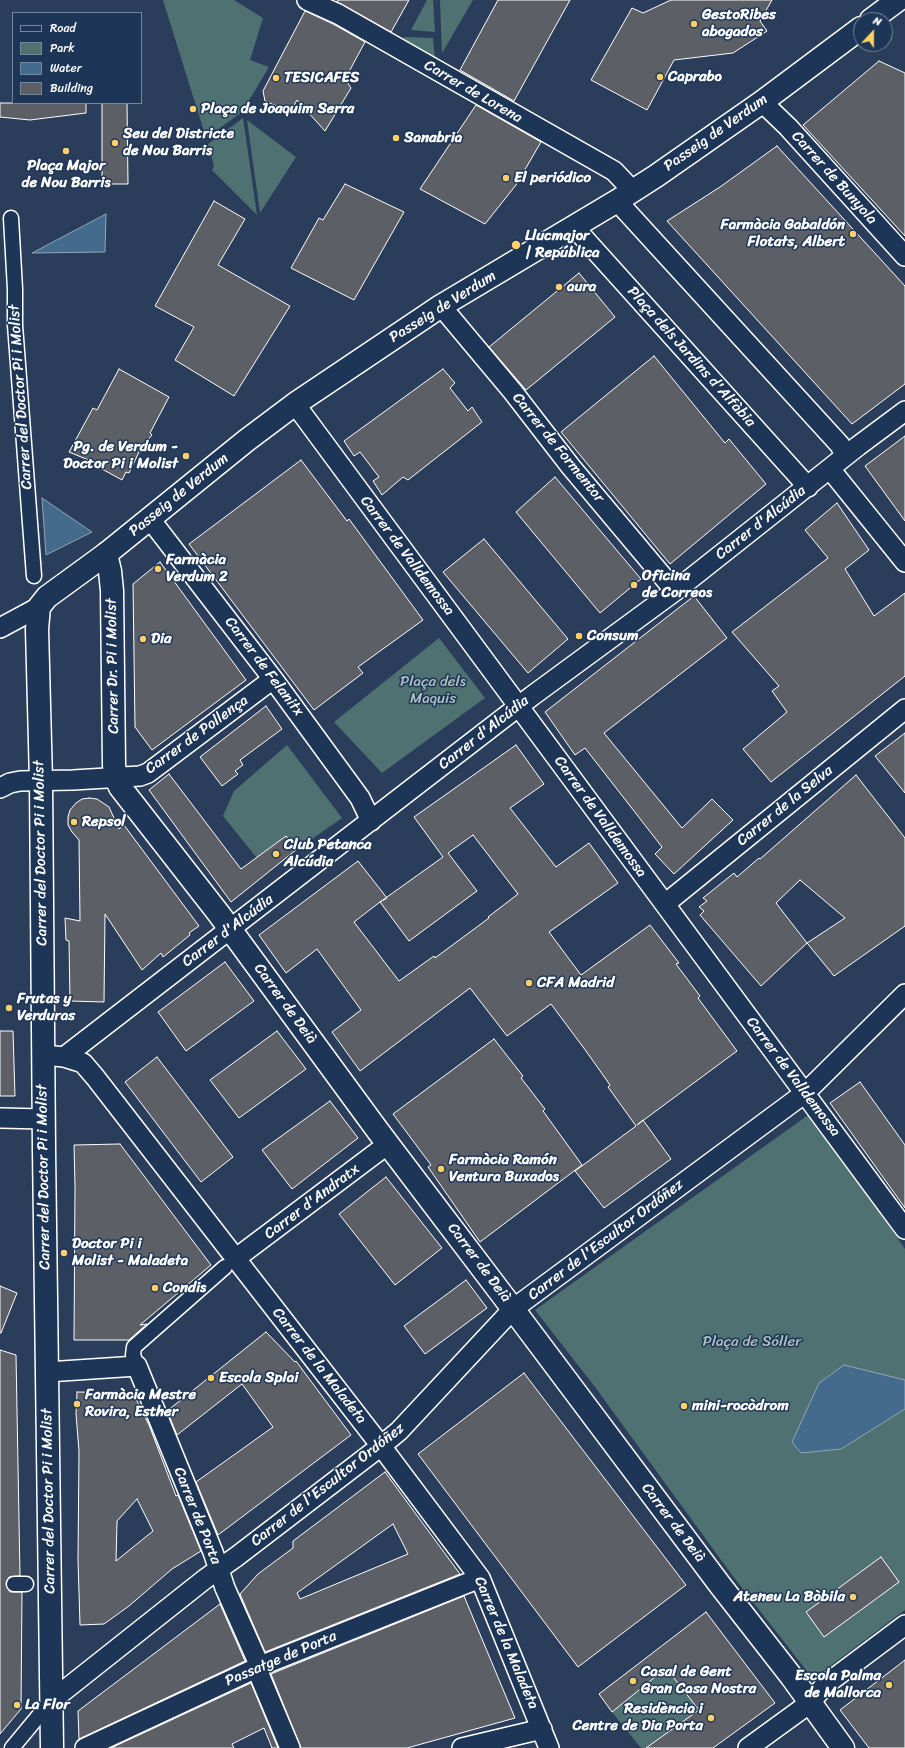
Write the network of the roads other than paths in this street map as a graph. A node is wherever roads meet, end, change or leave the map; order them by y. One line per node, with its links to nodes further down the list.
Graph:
1 (307, 0): 8 (street, Carrer de Lorena)
2 (898, 0): 5 (main road)
3 (902, 0): 4 (main road)
4 (905, 3)
5 (882, 12)
6 (853, 34): 7 (main road, Passeig de Verdum)
7 (762, 102): 8 (main road, Passeig de Verdum); 11 (street, Carrer de Bunyola)
8 (625, 196): 10 (main road, Passeig de Verdum); 15 (street)
9 (11, 218): 21 (street, Carrer del Doctor Pi i Molist)
10 (574, 227): 12 (main road, Passeig de Verdum); 17 (street, Plaça dels Jardins d'Alfàbia)
11 (905, 256)
12 (441, 306): 13 (main road, Passeig de Verdum); 22 (street, Carrer de Formentor)
13 (295, 404): 18 (main road, Passeig de Verdum); 26 (street, Carrer de Valldemossa)
14 (905, 411): 15 (street, Carrer d'Alcúdia)
15 (845, 456): 16 (street, Carrer d'Alcúdia)
16 (830, 469): 17 (street, Carrer d'Alcúdia); 20 (street)
17 (808, 487): 22 (street, Carrer d'Alcúdia)
18 (150, 518): 19 (main road, Passeig de Verdum); 25 (street, Carrer de Felanitx)
19 (106, 554): 23 (main road, Passeig de Verdum); 28 (main road, Carrer Dr. Pi i Molist)
20 (905, 562)
21 (34, 576)
22 (675, 591): 26 (street, Carrer d'Alcúdia)
23 (40, 607): 24 (street); 29 (main road, Carrer del Doctor Pi i Molist)
24 (0, 628)
25 (274, 679): 28 (street, Carrer de Pollença); 31 (street, Carrer de Felanitx)
26 (519, 707): 31 (street, Carrer d'Alcúdia); 32 (street, Carrer de Valldemossa)
27 (905, 709): 32 (street, Carrer de la Selva)
28 (116, 778): 29 (street, Carrer de Pollença); 33 (main road, Carrer de Deià)
29 (41, 781): 30 (street, Carrer de Pollença); 35 (main road, Carrer del Doctor Pi i Molist)
30 (0, 788)
31 (371, 821): 33 (street, Carrer d'Alcúdia)
32 (664, 904): 37 (street, Carrer de Valldemossa)
33 (230, 929): 36 (street, Carrer d'Alcúdia); 40 (main road, Carrer de Deià)
34 (903, 1003): 37 (street, Carrer de l'Escultor Ordóñez)
35 (43, 1055): 36 (street, Carrer de la Maladeta); 39 (main road, Carrer del Doctor Pi i Molist)
36 (64, 1057): 42 (street, Carrer de la Maladeta)
37 (805, 1094): 41 (street, Carrer de Valldemossa); 43 (street, Carrer de l'Escultor Ordóñez)
38 (0, 1118): 39 (street)
39 (43, 1119): 45 (main road, Carrer del Doctor Pi i Molist)
40 (388, 1144): 42 (street, Carrer d'Andratx); 43 (main road, Carrer de Deià)
41 (905, 1229)
42 (230, 1263): 44 (street, Carrer d'Andratx); 46 (street, Carrer de la Maladeta)
43 (514, 1309): 46 (street, Carrer de l'Escultor Ordóñez); 52 (main road, Carrer de Deià)
44 (137, 1366): 45 (street); 47 (street, Carrer de Porta)
45 (47, 1372): 51 (main road, Carrer del Doctor Pi i Molist)
46 (381, 1446): 47 (street, Carrer de l'Escultor Ordóñez); 48 (street, Carrer de la Maladeta)
47 (219, 1570): 50 (street, Carrer de Porta); 51 (street, Carrer de l'Escultor Ordóñez)
48 (480, 1578): 50 (street, Passatge de Porta); 53 (street, Carrer de la Maladeta)
49 (905, 1625): 52 (street)
50 (257, 1668): 56 (street, Passatge de Porta); 57 (street, Carrer de Porta)
51 (51, 1701): 54 (street); 55 (main road, Carrer del Doctor Pi i Molist)
52 (810, 1703): 60 (street); 61 (main road, Carrer de Deià)
53 (542, 1729): 58 (street); 59 (street, Carrer de la Maladeta)
54 (12, 1748)
55 (52, 1748)
56 (85, 1748)
57 (290, 1748)
58 (462, 1748)
59 (549, 1748)
60 (748, 1748)
61 (843, 1748)

